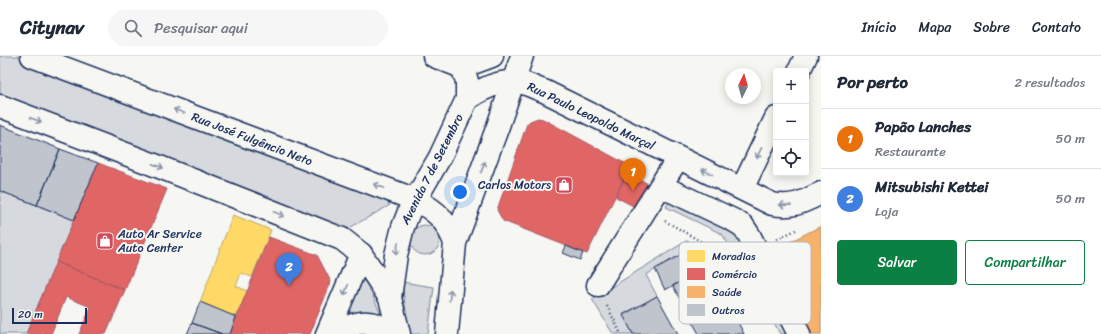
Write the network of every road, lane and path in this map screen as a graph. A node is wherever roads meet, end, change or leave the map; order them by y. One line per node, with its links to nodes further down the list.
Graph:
1 (32, 56): 16 (main road, Rua José Fulgêncio Neto, one-way to 1)
2 (434, 56): 6 (main road)
3 (492, 56): 6 (main road)
4 (522, 56): 8 (main road)
5 (806, 56): 7 (main road)
6 (462, 67): 9 (main road)
7 (800, 68)
8 (514, 82): 9 (main road, Rua Paulo Leopoldo Marçal); 12 (main road, Rua Paulo Leopoldo Marçal); 22 (main road, one-way to 8)
9 (467, 99): 16 (main road, Avenida 7 de Setembro)
10 (0, 106): 23 (main road, one-way to 23)
11 (773, 124): 14 (main road, one-way to 14)
12 (678, 158): 13 (main road); 14 (main road, Rua Paulo Leopoldo Marçal, one-way to 12)
13 (661, 186): 17 (main road); 20 (main road)
14 (742, 189): 15 (main road, Rua Paulo Leopoldo Marçal, one-way to 14)
15 (821, 193)
16 (416, 200): 22 (main road, Rua José Fulgêncio Neto); 25 (main road, Avenida 7 de Setembro, one-way to 25)
17 (647, 210): 19 (path); 24 (main road)
18 (800, 227): 21 (path)
19 (701, 242)
20 (753, 242)
21 (770, 242)
22 (455, 243): 31 (main road, one-way to 22)
23 (361, 254): 25 (main road); 27 (main road, one-way to 27)
24 (598, 285): 32 (path)
25 (390, 298): 30 (main road, Avenida 7 de Setembro)
26 (794, 324): 33 (main road)
27 (328, 334)
28 (340, 334): 29 (main road)
29 (392, 334)
30 (399, 334)
31 (447, 334)
32 (621, 334)
33 (799, 334)

